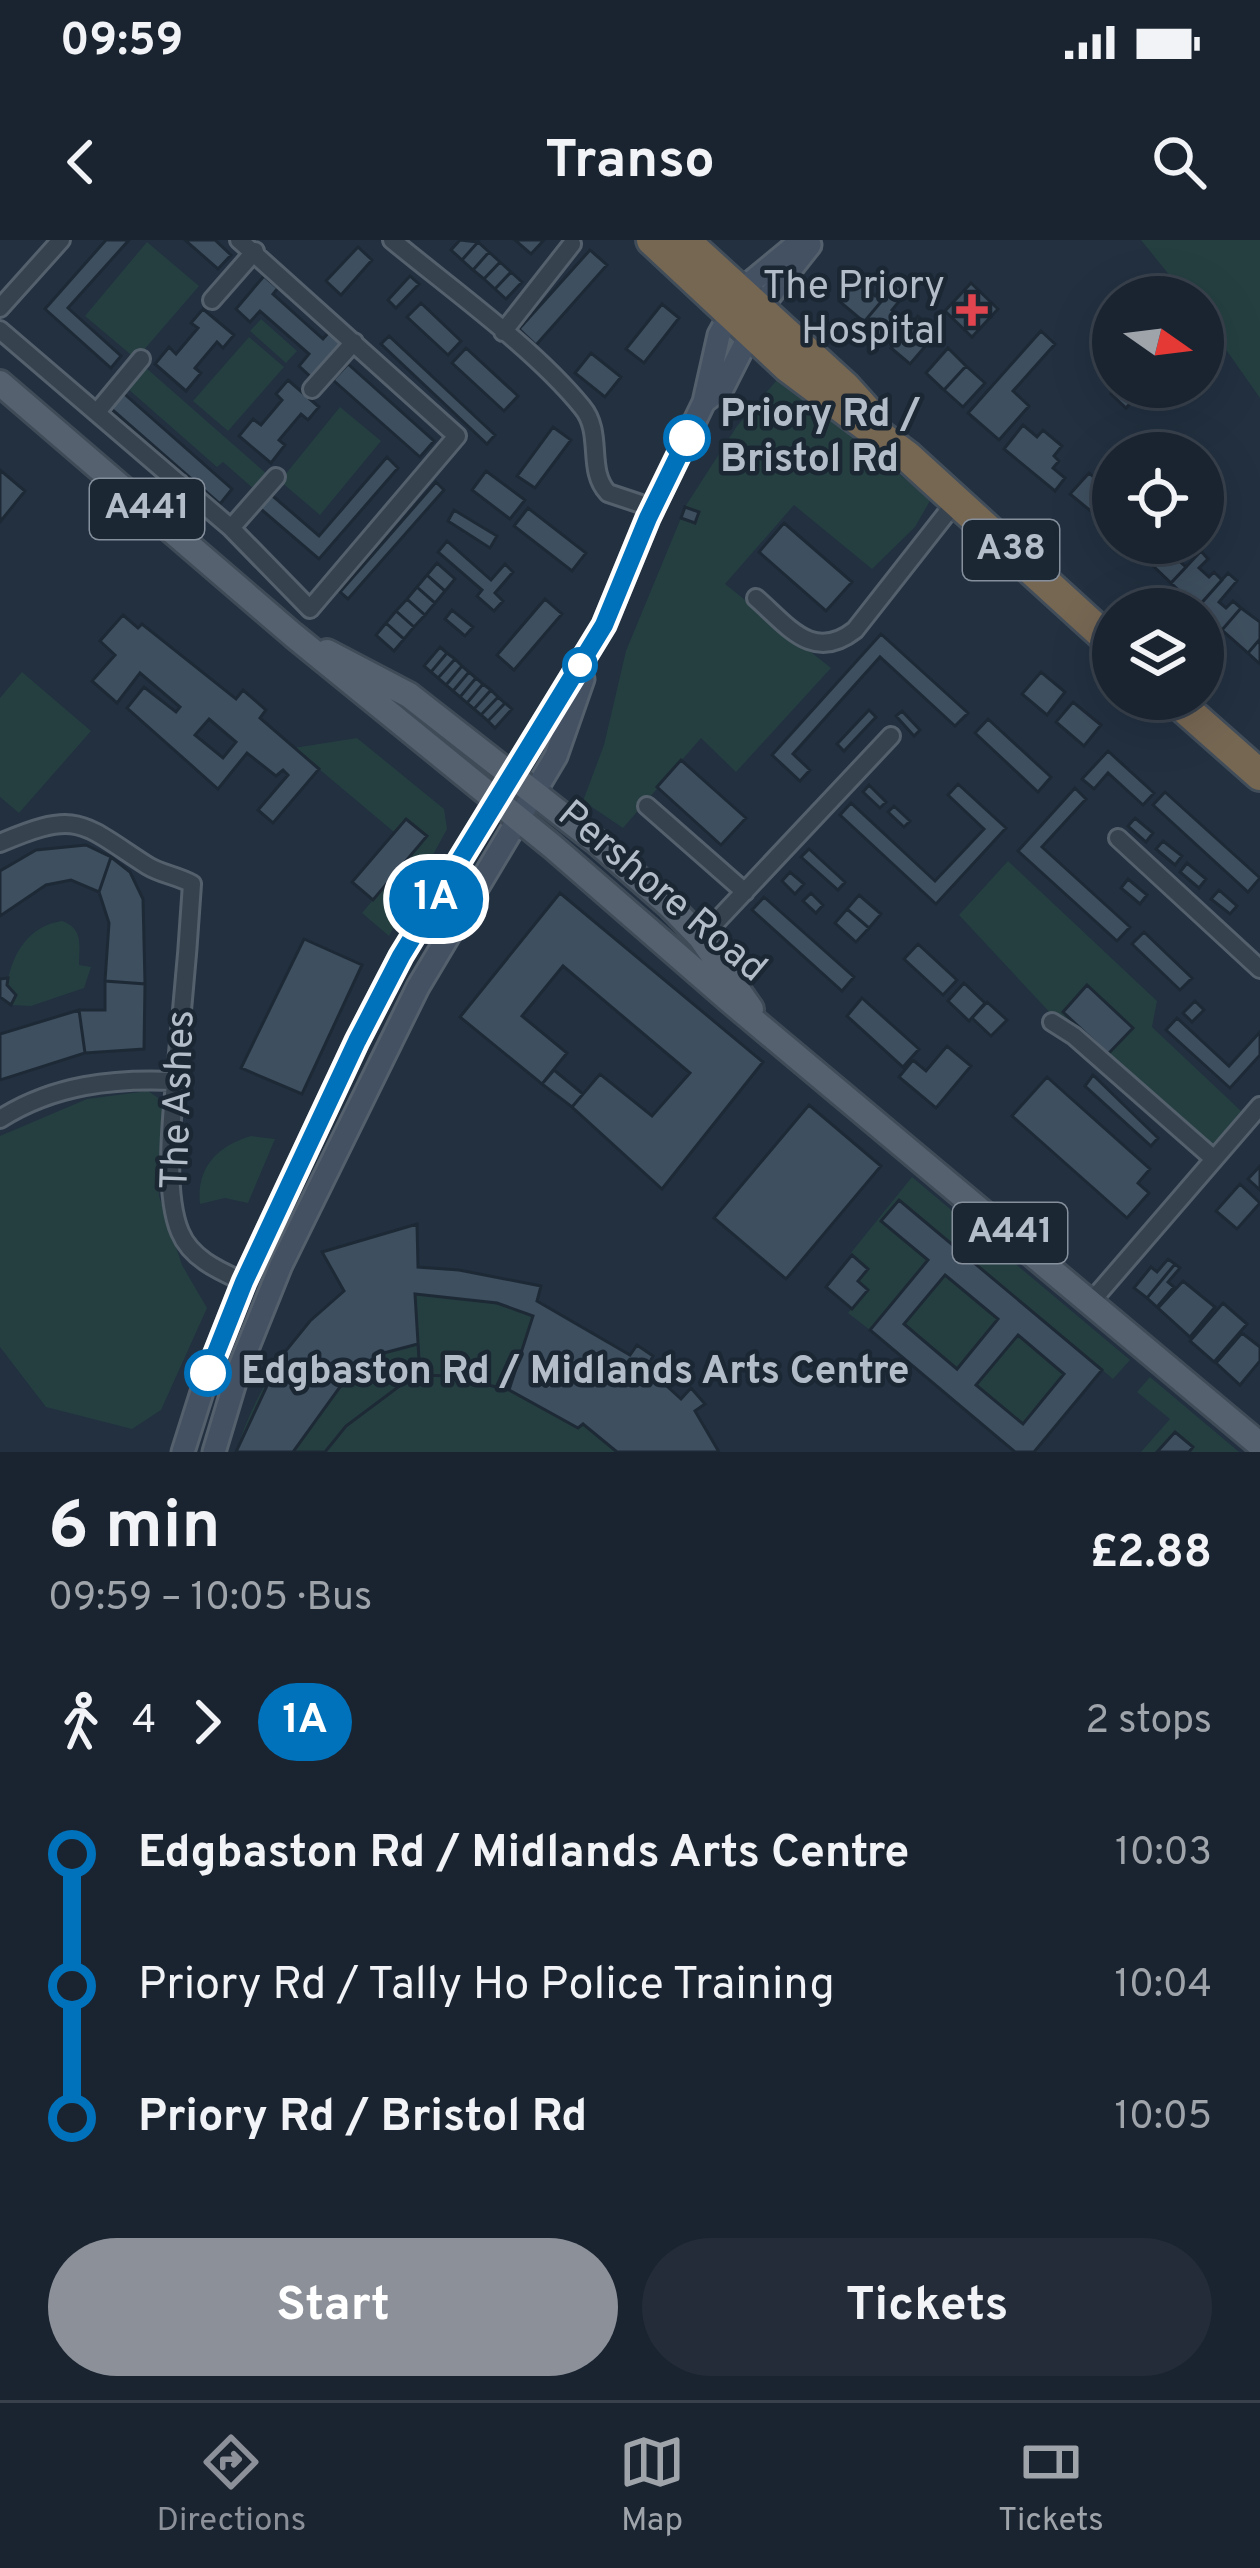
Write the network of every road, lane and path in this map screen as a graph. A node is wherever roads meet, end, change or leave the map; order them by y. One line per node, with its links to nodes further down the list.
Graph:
1 (61, 240): 10 (street)
2 (392, 240): 13 (street)
3 (652, 240): 11 (highway, A38)
4 (684, 240): 11 (highway, A38)
5 (802, 240): 11 (main road)
6 (814, 240): 11 (main road)
7 (572, 244): 13 (street)
8 (247, 245): 9 (street); 14 (street)
9 (212, 300)
10 (0, 308)
11 (747, 312): 21 (highway, A38); 22 (main road)
12 (0, 330): 18 (street)
13 (503, 332): 22 (street)
14 (354, 342): 17 (street); 24 (street)
15 (142, 359): 18 (street)
16 (0, 383): 23 (main road, Pershore Road / A441)
17 (312, 389)
18 (97, 412): 20 (street)
19 (276, 477): 24 (street)
20 (179, 483): 23 (street); 24 (street)
21 (957, 500): 25 (street); 26 (highway, A38)
22 (653, 508): 28 (main road)
23 (153, 514): 27 (main road, Pershore Road / A441)
24 (231, 528)
25 (756, 598)
26 (1092, 625)
27 (293, 635): 31 (main road, Pershore Road / A441); 34 (main road, Pershore Road / A441)
28 (596, 639): 31 (main road); 33 (main road)
29 (1198, 720): 32 (highway)
30 (891, 736): 39 (street)
31 (510, 775): 33 (main road, Pershore Road / A441); 34 (main road)
32 (1260, 775)
33 (534, 793): 36 (main road); 40 (main road, Pershore Road / A441)
34 (494, 802): 36 (main road, Pershore Road / A441); 47 (main road)
35 (647, 806): 39 (street)
36 (517, 818): 43 (main road, Pershore Road / A441); 48 (main road)
37 (1118, 838): 41 (street)
38 (0, 843): 44 (street, The Ashes)
39 (745, 892): 40 (street)
40 (701, 938): 43 (main road, Pershore Road / A441)
41 (1260, 969)
42 (1052, 1022): 49 (street)
43 (759, 1023): 52 (main road, Pershore Road / A441)
44 (175, 1081): 46 (street); 50 (street, The Ashes)
45 (1260, 1106): 49 (street)
46 (0, 1119)
47 (317, 1126): 48 (main road); 50 (main road)
48 (344, 1137): 51 (main road)
49 (1214, 1159): 52 (street)
50 (244, 1282): 51 (main road); 54 (main road)
51 (269, 1292): 55 (main road)
52 (1090, 1303): 53 (main road, Pershore Road / A441)
53 (1260, 1445)
54 (183, 1450): 55 (main road)
55 (214, 1452)

